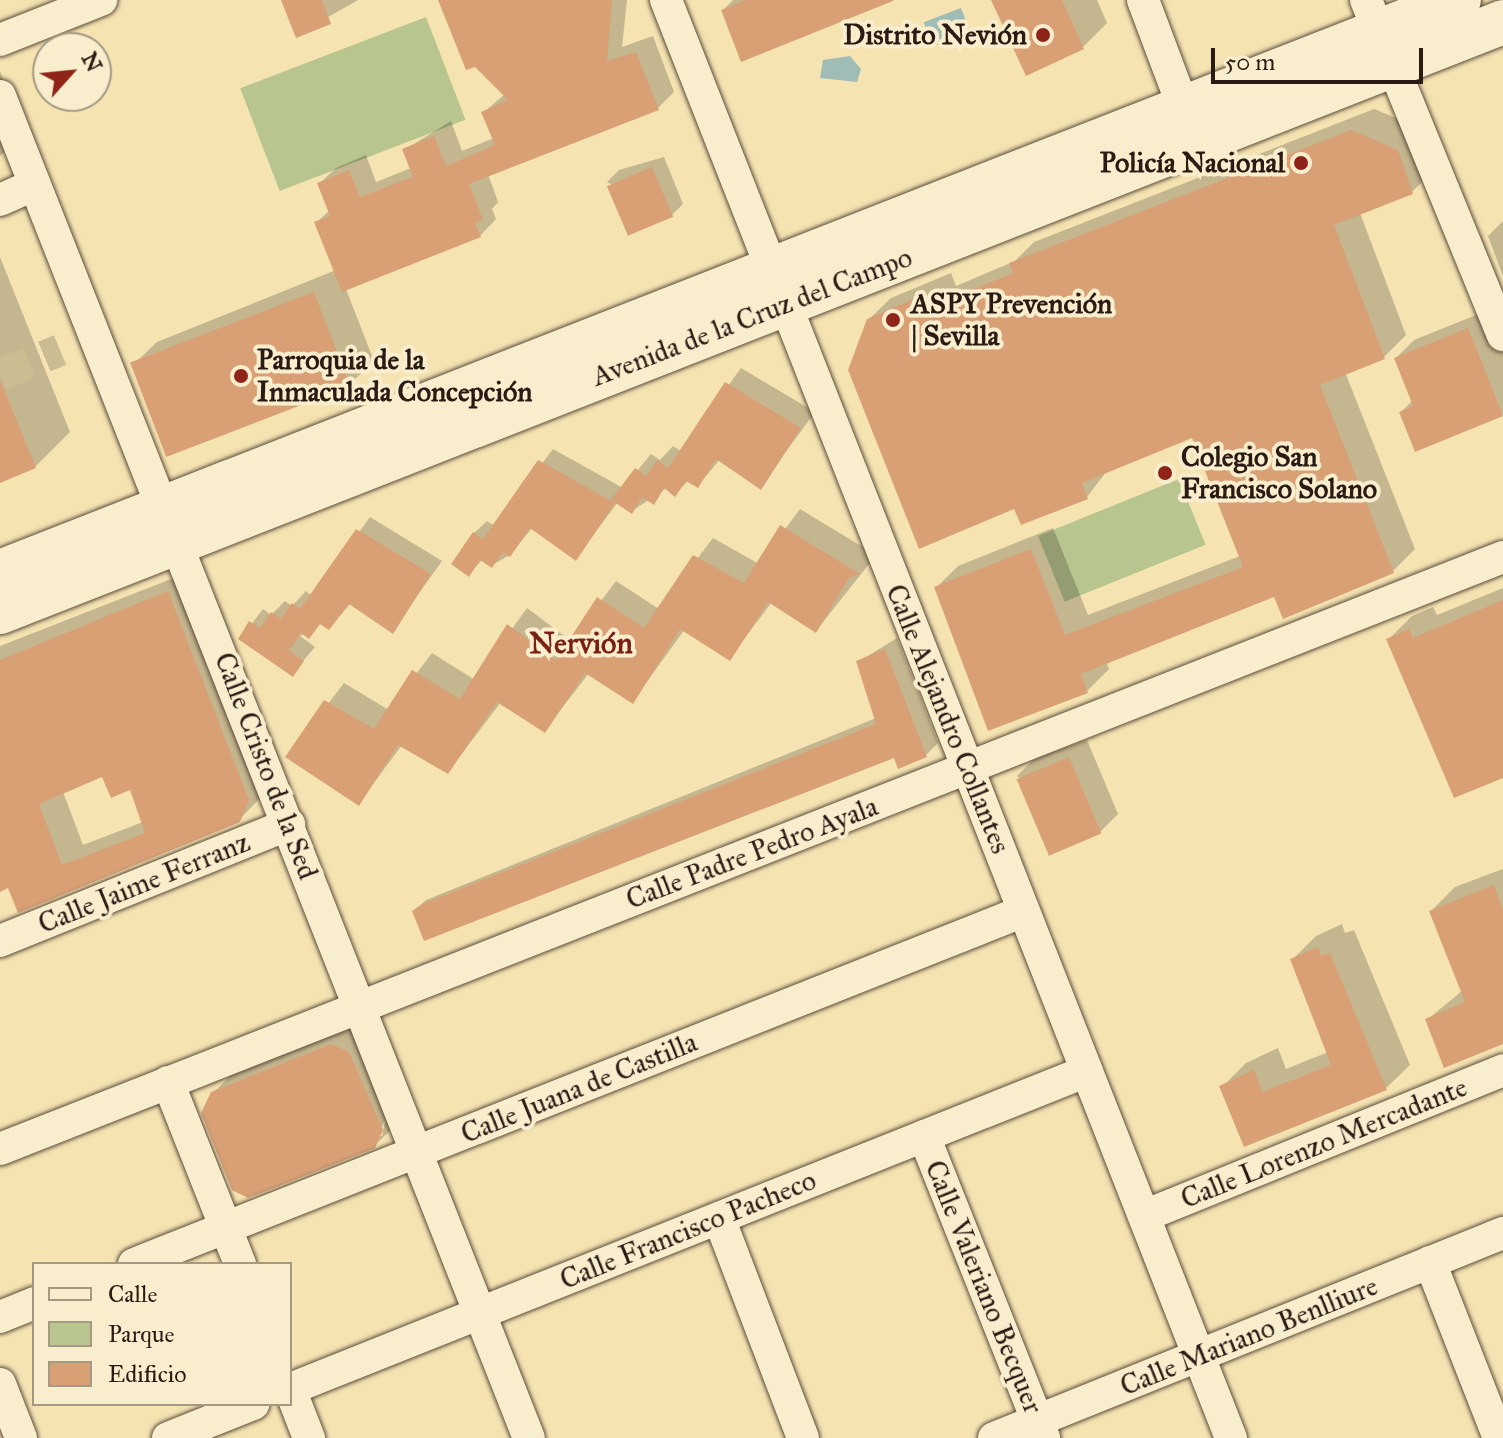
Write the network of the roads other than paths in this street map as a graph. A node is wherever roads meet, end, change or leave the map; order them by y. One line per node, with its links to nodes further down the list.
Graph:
1 (101, 0): 7 (street)
2 (666, 0): 12 (street, Calle Alejandro Collantes)
3 (1143, 0): 9 (street)
4 (1459, 0): 6 (main road, Avenida de la Cruz del Campo)
5 (1503, 22): 6 (main road, Avenida de la Cruz del Campo)
6 (1380, 32): 9 (main road, Avenida de la Cruz del Campo); 12 (main road, Avenida de la Cruz del Campo); 13 (street)
7 (0, 40)
8 (0, 96): 10 (street, Calle Cristo de la Sed)
9 (1184, 109): 12 (main road, Avenida de la Cruz del Campo)
10 (34, 185): 11 (street); 14 (street, Calle Cristo de la Sed)
11 (0, 200)
12 (777, 287): 14 (main road, Avenida de la Cruz del Campo); 18 (street, Calle Alejandro Collantes)
13 (1503, 335)
14 (168, 526): 16 (main road, Avenida de la Cruz del Campo); 17 (main road, Avenida de la Cruz del Campo); 19 (street, Calle Cristo de la Sed)
15 (1503, 557): 18 (street, Calle Padre Pedro Ayala)
16 (0, 572)
17 (0, 612)
18 (968, 768): 20 (street, Calle Alejandro Collantes); 22 (street, Calle Padre Pedro Ayala)
19 (289, 824): 21 (street, Calle Jaime Ferranz); 22 (street, Calle Cristo de la Sed)
20 (1024, 911): 24 (street, Calle Alejandro Collantes); 28 (street, Calle Juana de Castilla)
21 (0, 941)
22 (360, 1007): 25 (street, Calle Padre Pedro Ayala); 28 (street, Calle Cristo de la Sed)
23 (1503, 1070): 29 (street, Calle Lorenzo Mercadante)
24 (1087, 1071): 26 (street, Calle Francisco Pacheco); 29 (street, Calle Alejandro Collantes)
25 (168, 1082): 27 (street, Calle Padre Pedro Ayala); 31 (street)
26 (924, 1136): 30 (street, Calle Francisco Pacheco); 44 (street, Calle Valeriano Becquer)
27 (0, 1149)
28 (417, 1152): 31 (street, Calle Juana de Castilla); 37 (street, Calle Cristo de la Sed)
29 (1144, 1216): 39 (street, Calle Alejandro Collantes)
30 (719, 1218): 37 (street, Calle Francisco Pacheco); 49 (street)
31 (226, 1227): 33 (street, Calle Juana de Castilla); 34 (street)
32 (1503, 1233): 35 (street, Calle Mariano Benlliure)
33 (139, 1262)
34 (239, 1262)
35 (1430, 1262): 39 (street, Calle Mariano Benlliure); 52 (street)
36 (32, 1304): 38 (street)
37 (480, 1313): 41 (street, Calle Francisco Pacheco); 48 (street, Calle Cristo de la Sed)
38 (0, 1317)
39 (1199, 1357): 44 (street, Calle Mariano Benlliure); 51 (street, Calle Alejandro Collantes)
40 (0, 1384): 45 (street)
41 (292, 1388)
42 (292, 1394): 47 (street)
43 (248, 1406): 46 (street)
44 (1040, 1430): 50 (street, Calle Mariano Benlliure)
45 (21, 1438)
46 (168, 1438)
47 (309, 1438)
48 (529, 1438)
49 (803, 1438)
50 (994, 1438)
51 (1231, 1438)
52 (1499, 1438)

